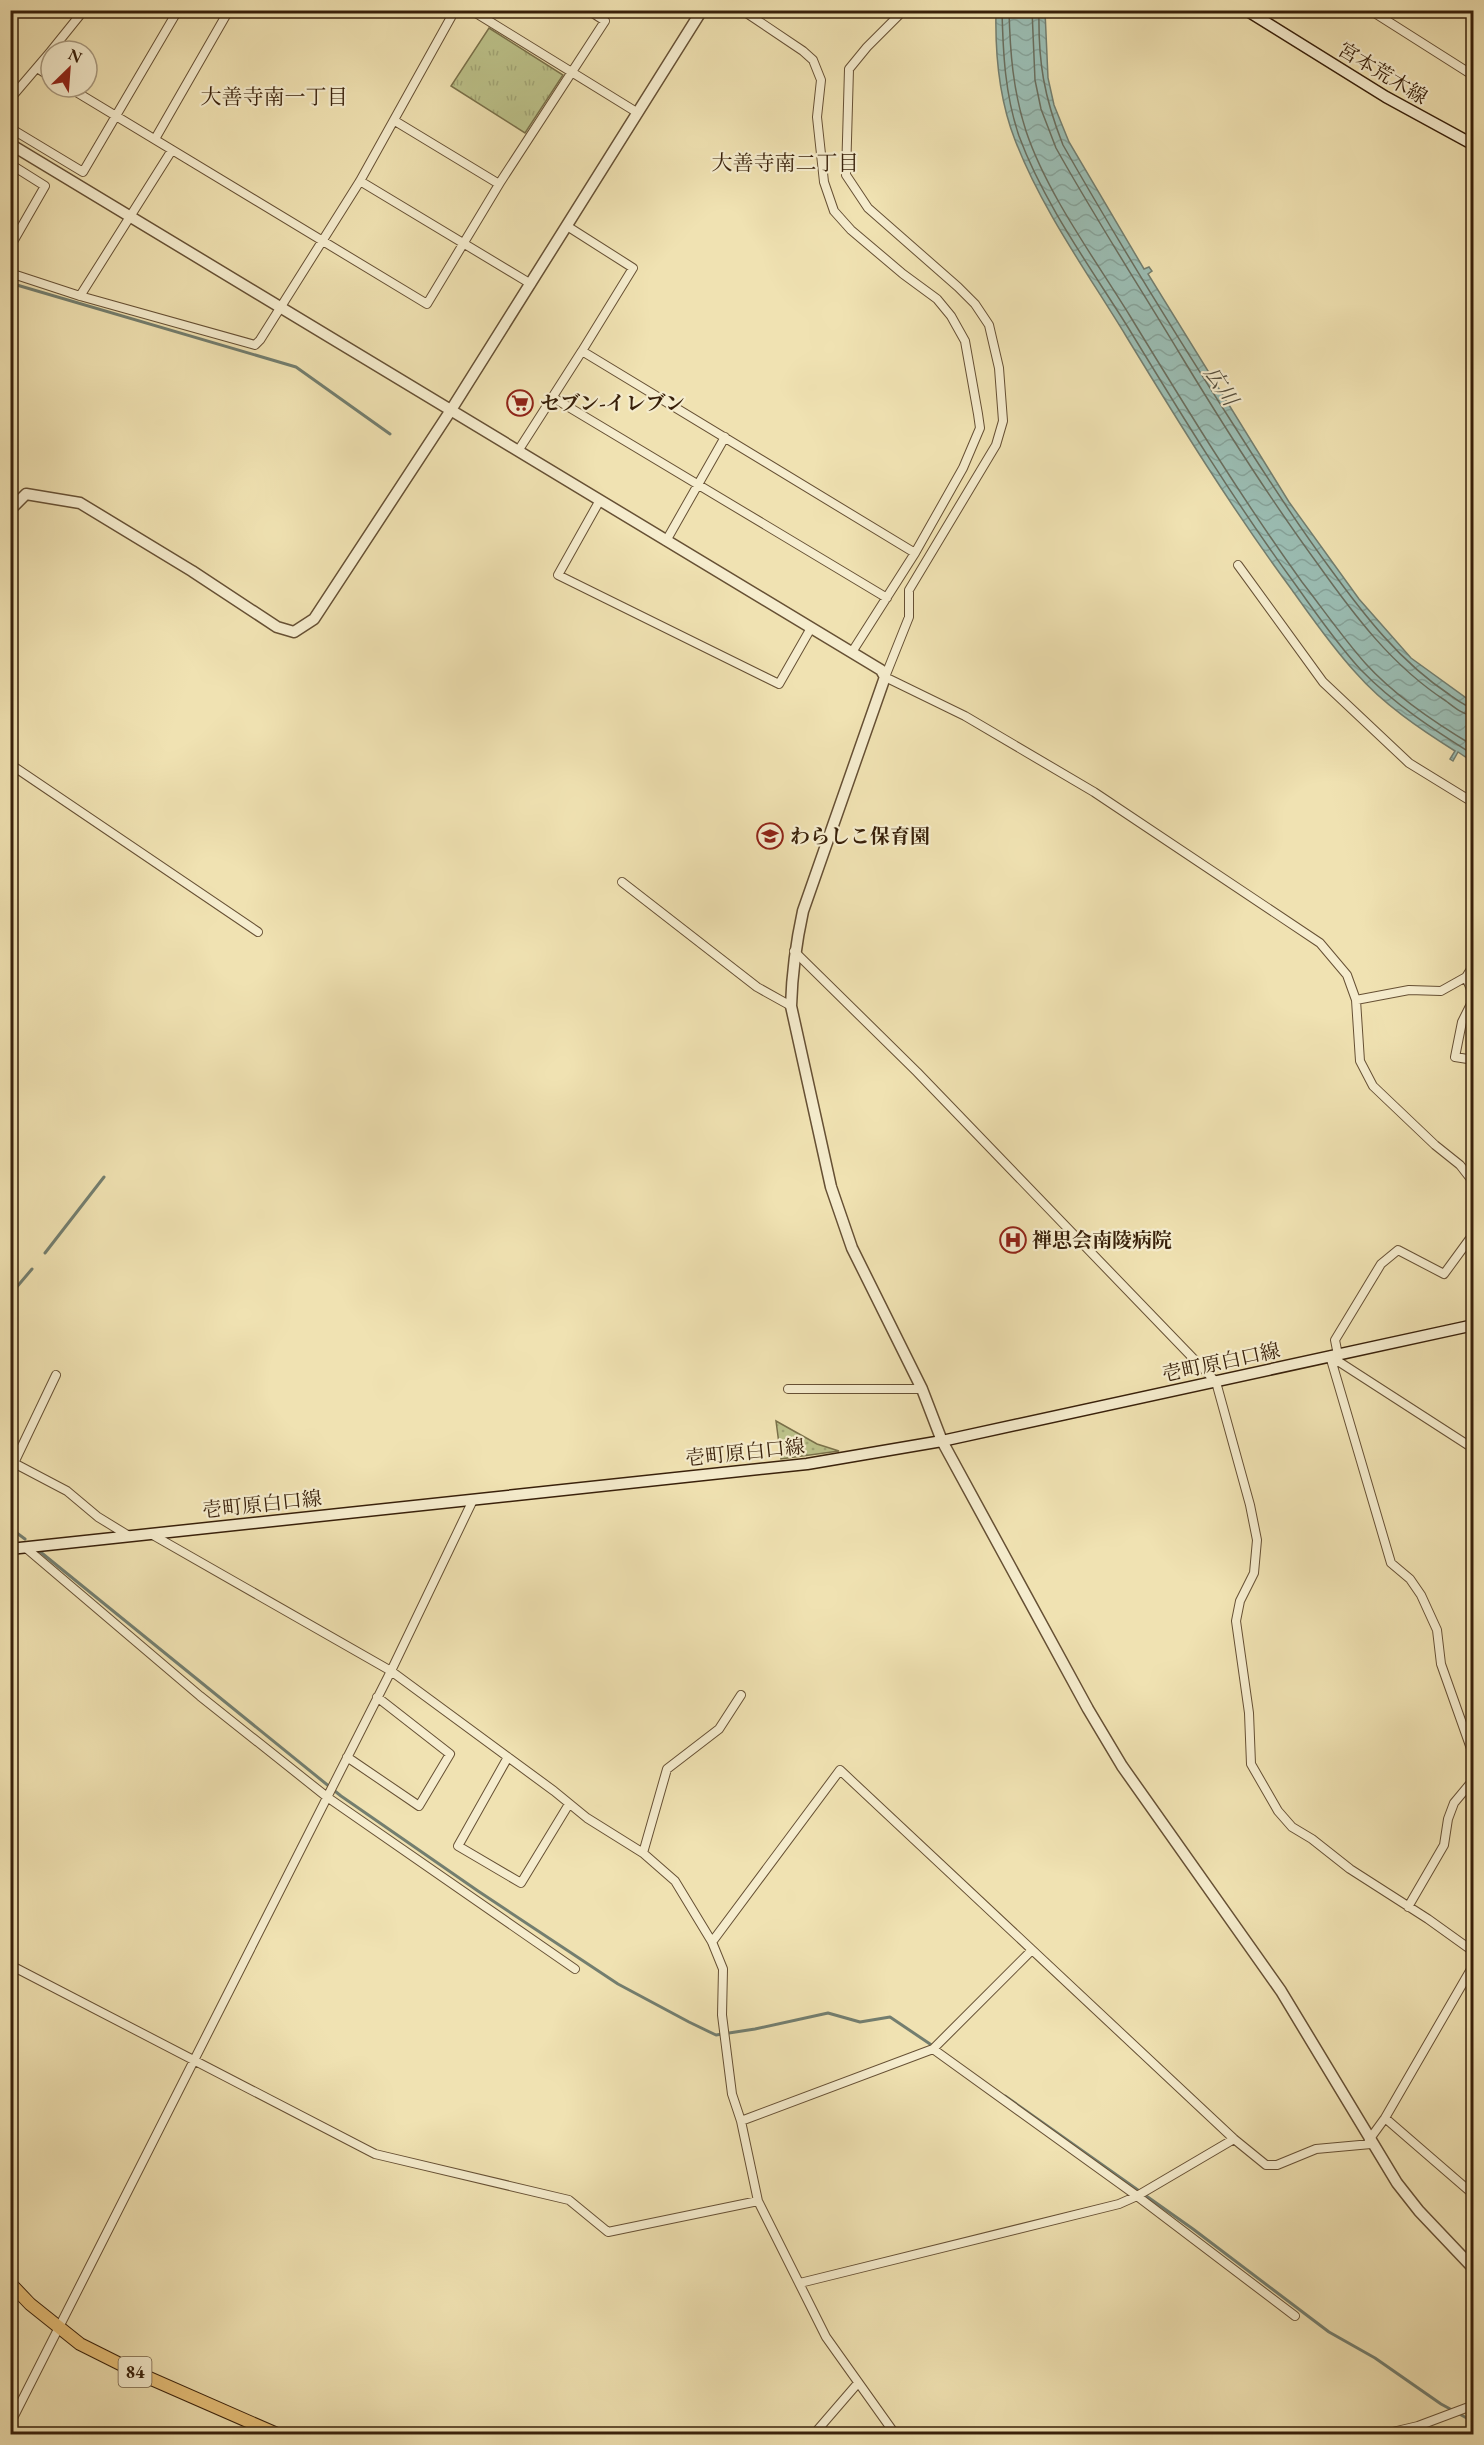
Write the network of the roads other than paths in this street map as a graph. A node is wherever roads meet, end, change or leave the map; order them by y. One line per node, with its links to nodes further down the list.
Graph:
1 (84, 10): 12 (street)
2 (177, 10): 20 (street)
3 (229, 10): 23 (street)
4 (455, 10): 21 (street)
5 (471, 10): 15 (street)
6 (588, 10): 15 (street)
7 (702, 10): 19 (street)
8 (742, 10): 48 (street)
9 (904, 10): 53 (street)
10 (1246, 10): 25 (street, 宮本荒木線)
11 (1370, 10): 16 (street)
12 (61, 39)
13 (39, 66): 14 (street)
14 (37, 68): 17 (street)
15 (572, 73): 19 (street); 29 (street)
16 (1473, 76)
17 (10, 99)
18 (87, 99): 20 (street)
19 (638, 113): 31 (street)
20 (115, 116): 22 (street); 23 (street)
21 (395, 121): 28 (street); 29 (street)
22 (10, 128)
23 (155, 140): 26 (street)
24 (10, 144): 30 (street)
25 (1473, 144)
26 (172, 150): 30 (street); 32 (street)
27 (10, 164): 33 (street)
28 (360, 181): 32 (street); 34 (street)
29 (499, 184): 34 (street)
30 (130, 217): 37 (street); 38 (street)
31 (567, 226): 36 (street); 39 (street)
32 (321, 240): 34 (street); 38 (street)
33 (11, 243)
34 (465, 243): 36 (street)
35 (10, 273): 37 (street)
36 (531, 284): 41 (street)
37 (80, 296): 38 (street)
38 (281, 307): 41 (street)
39 (582, 351): 40 (street); 42 (street)
40 (552, 397): 43 (street); 44 (street)
41 (451, 410): 43 (street); 46 (street)
42 (725, 438): 44 (street); 48 (street)
43 (518, 450): 45 (street)
44 (697, 484): 47 (street); 50 (street)
45 (600, 500): 47 (street); 51 (street)
46 (10, 510)
47 (666, 541): 51 (street)
48 (915, 553): 50 (street)
49 (1238, 565): 55 (street)
50 (887, 598): 52 (street)
51 (811, 628): 52 (street)
52 (852, 652): 53 (street)
53 (885, 677): 58 (street); 62 (street)
54 (10, 764): 57 (street)
55 (1473, 803)
56 (622, 882): 63 (street)
57 (258, 932)
58 (794, 951): 63 (street); 70 (street)
59 (1473, 964): 60 (street)
60 (1466, 977): 61 (street); 62 (street)
61 (1473, 998): 64 (street)
62 (1356, 1000): 65 (street)
63 (791, 1006): 72 (street)
64 (1473, 1060)
65 (1473, 1183)
66 (1473, 1233): 68 (street)
67 (1473, 1325): 68 (street, 壱町原白口線)
68 (1334, 1356): 70 (street, 壱町原白口線); 74 (street); 86 (street)
69 (56, 1375): 75 (street)
70 (1216, 1382): 73 (street, 壱町原白口線); 91 (street)
71 (788, 1389): 72 (street)
72 (922, 1389): 73 (street)
73 (942, 1441): 76 (street, 壱町原白口線); 103 (street)
74 (1473, 1449)
75 (12, 1462): 78 (street)
76 (473, 1500): 77 (street, 壱町原白口線); 81 (street)
77 (151, 1534): 78 (street, 壱町原白口線); 81 (street)
78 (129, 1536): 79 (street, 壱町原白口線)
79 (26, 1548): 80 (street, 壱町原白口線); 88 (street)
80 (10, 1549)
81 (391, 1671): 83 (street); 85 (street)
82 (741, 1695): 90 (street)
83 (377, 1697): 84 (street); 84 (street)
84 (347, 1756): 88 (street)
85 (508, 1757): 89 (street); 89 (street)
86 (1473, 1757)
87 (1473, 1779): 91 (street)
88 (327, 1797): 97 (street); 99 (street)
89 (569, 1804): 90 (street)
90 (643, 1853): 92 (street)
91 (1408, 1907): 94 (street)
92 (712, 1942): 93 (street); 101 (street)
93 (1032, 1950): 98 (street); 102 (street)
94 (1473, 1952)
95 (1473, 1964): 100 (street)
96 (10, 1965): 99 (street)
97 (575, 1969)
98 (933, 2049): 101 (street); 105 (street)
99 (195, 2060): 106 (street); 111 (street)
100 (1385, 2118): 103 (street); 104 (street)
101 (741, 2121): 106 (street)
102 (1234, 2139): 103 (street); 105 (street)
103 (1370, 2142): 107 (street)
104 (1473, 2195)
105 (1137, 2196): 109 (street); 110 (street)
106 (758, 2201): 109 (street)
107 (1473, 2270)
108 (10, 2283): 111 (main road, 84)
109 (800, 2283): 112 (street)
110 (1294, 2316)
111 (59, 2329): 114 (street); 117 (main road, 84)
112 (858, 2383): 118 (street); 119 (street)
113 (10, 2395): 114 (street)
114 (22, 2398): 116 (street)
115 (1473, 2405): 120 (street)
116 (10, 2424)
117 (277, 2434)
118 (814, 2434)
119 (895, 2434)
120 (1384, 2434)

